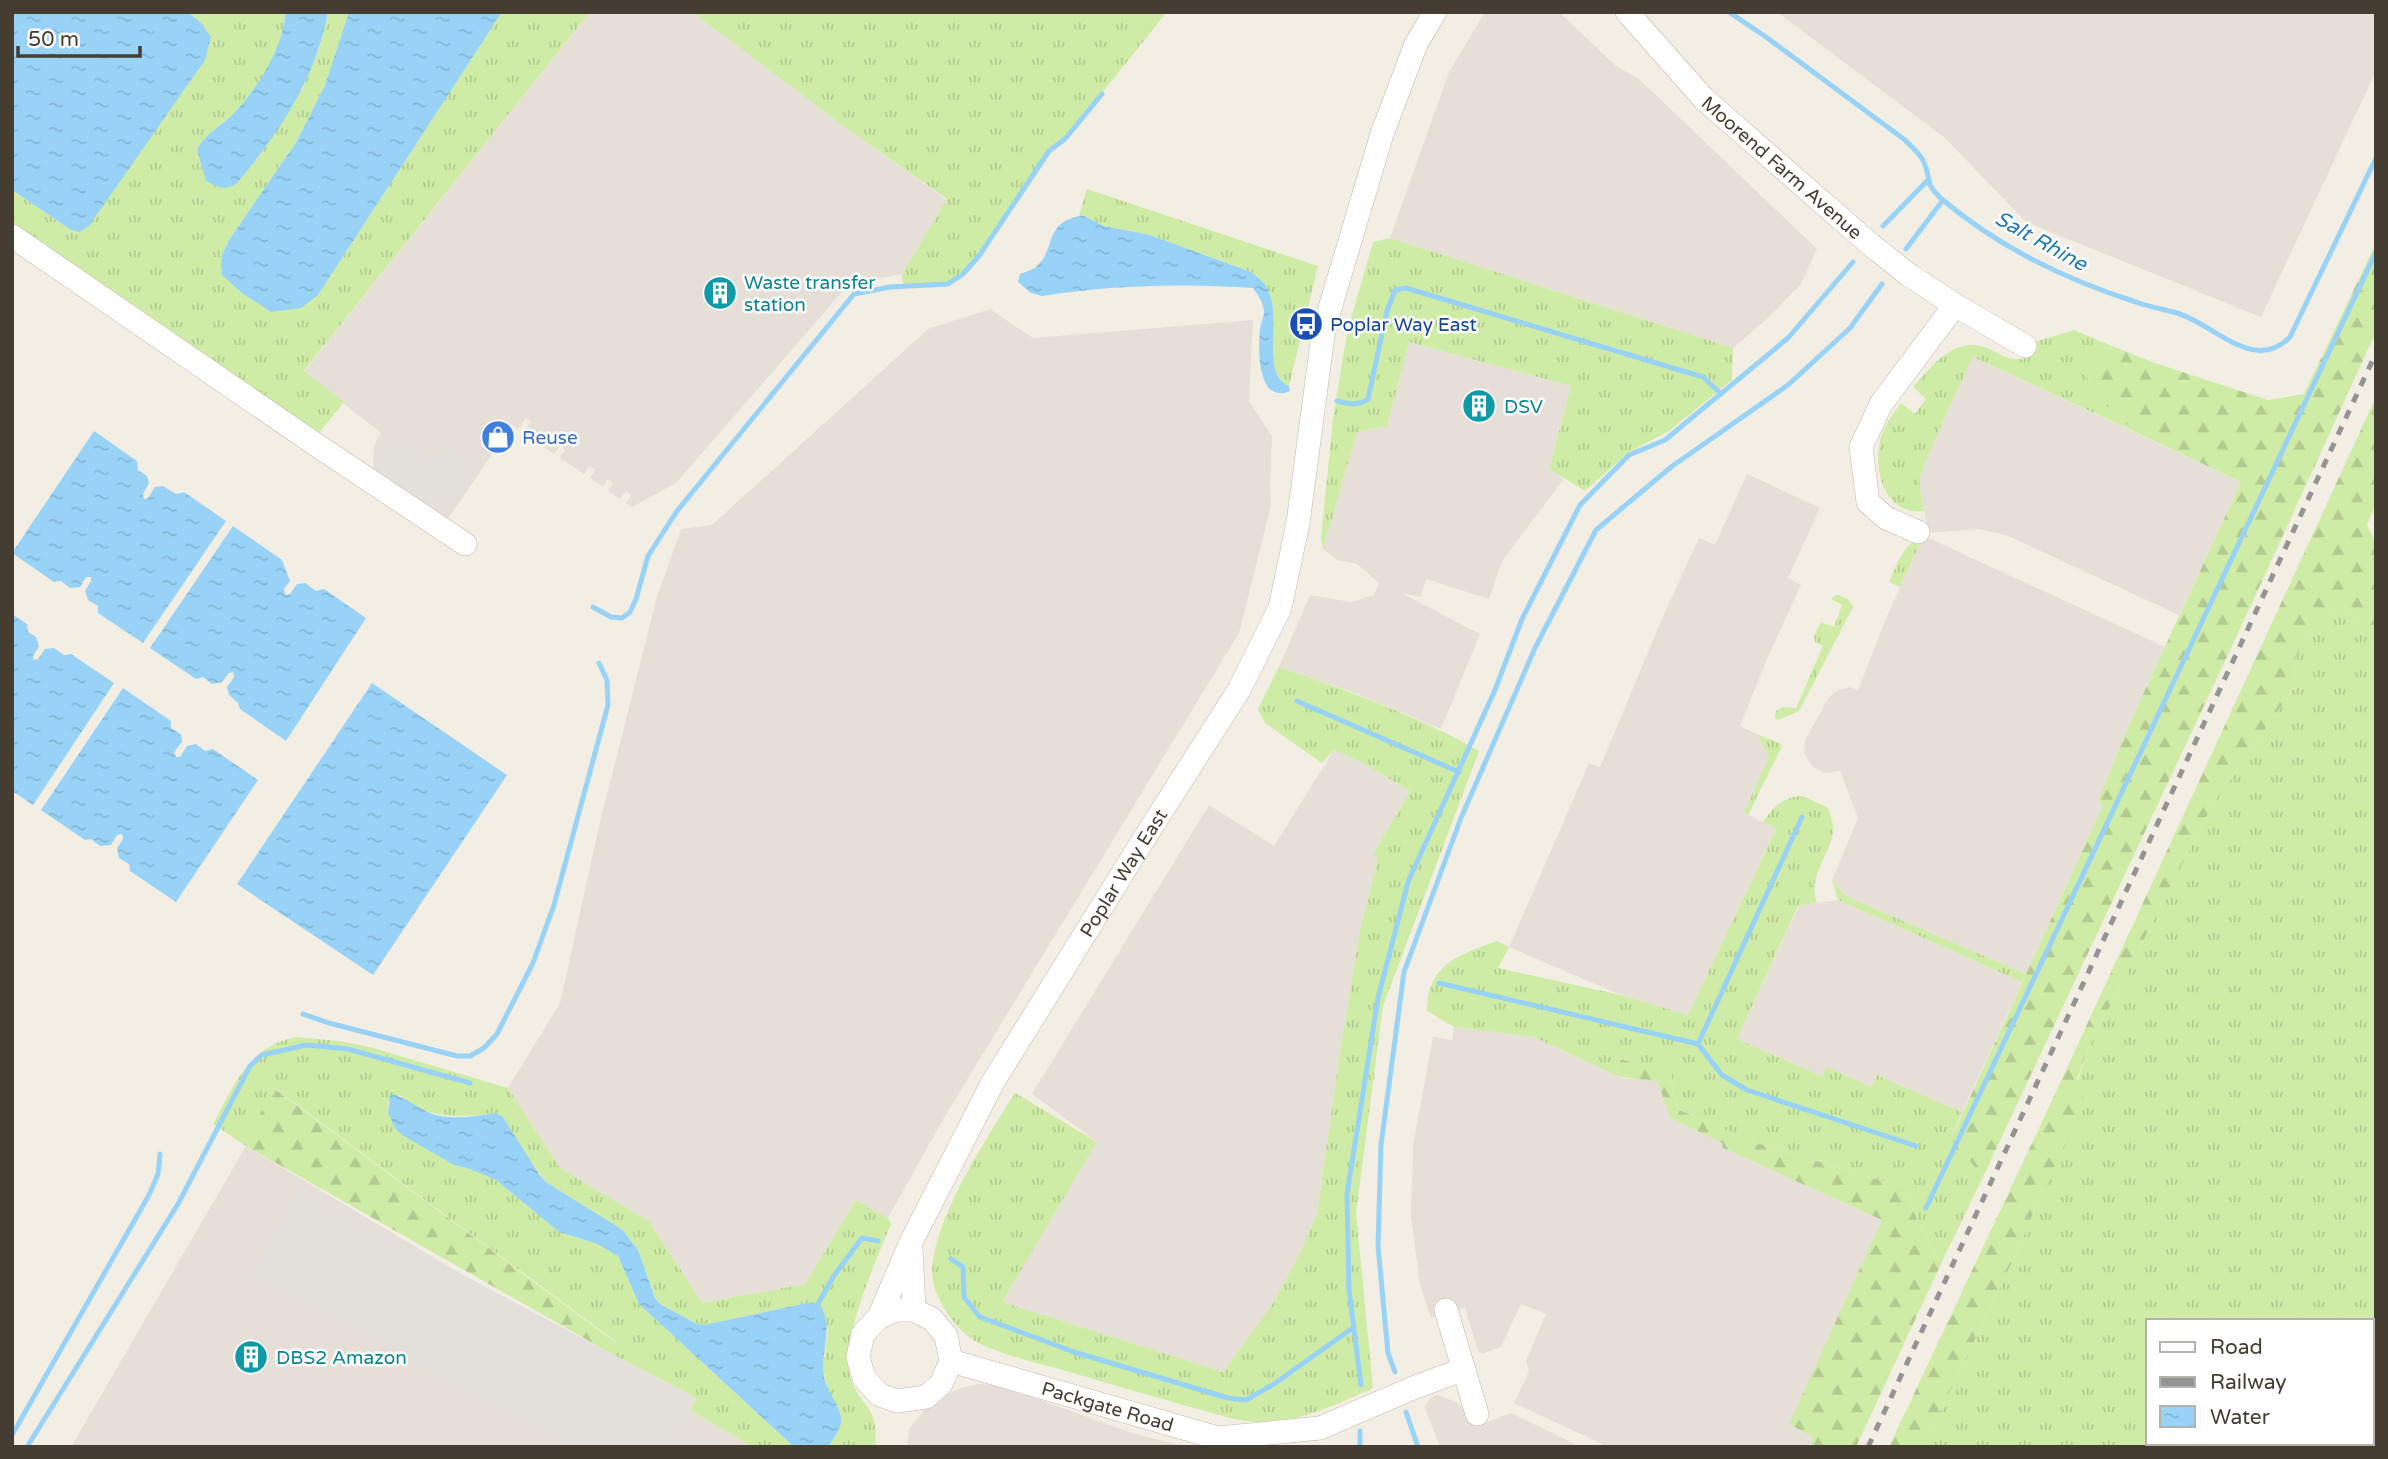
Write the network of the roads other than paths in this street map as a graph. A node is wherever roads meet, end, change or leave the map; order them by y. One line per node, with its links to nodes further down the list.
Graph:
1 (1419, 12): 4 (street, Poplar Way East)
2 (1435, 12): 4 (street, Poplar Way East)
3 (1627, 12): 6 (street, Moorend Farm Avenue)
4 (1416, 44): 10 (street, Poplar Way East)
5 (12, 236): 9 (street)
6 (1955, 305): 7 (street, Moorend Farm Avenue); 8 (street)
7 (2025, 346)
8 (1918, 532)
9 (465, 544)
10 (911, 1242): 11 (street, Poplar Way East); 13 (street, Poplar Way East)
11 (914, 1310): 13 (street); 14 (street)
12 (1446, 1310): 15 (street)
13 (879, 1317): 14 (street, Poplar Way East)
14 (951, 1361): 15 (street, Packgate Road)
15 (1464, 1369): 16 (street)
16 (1477, 1413)

